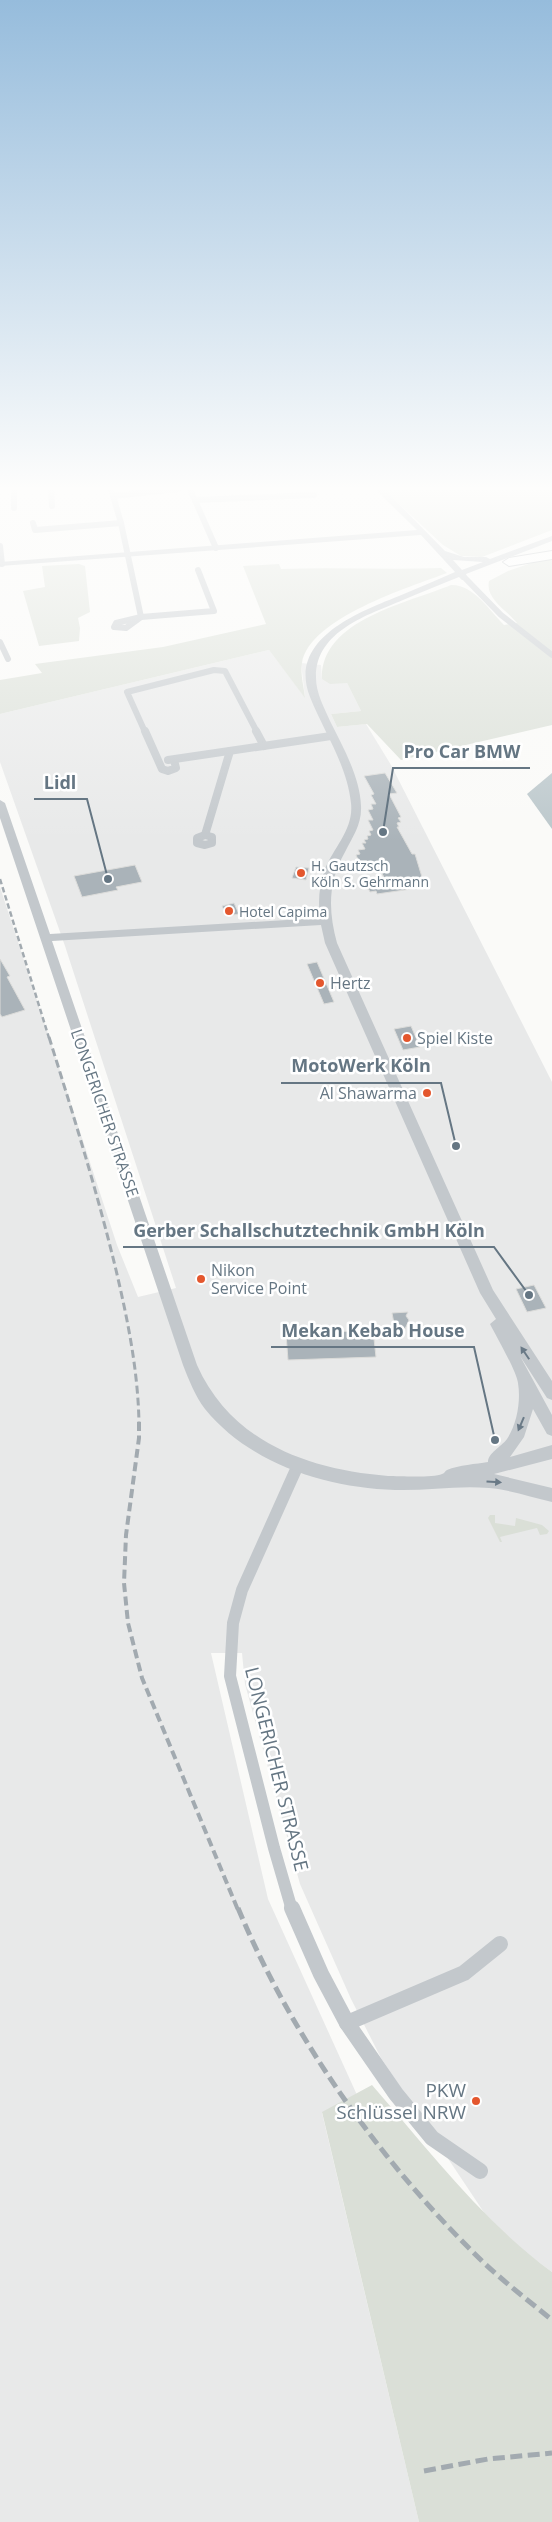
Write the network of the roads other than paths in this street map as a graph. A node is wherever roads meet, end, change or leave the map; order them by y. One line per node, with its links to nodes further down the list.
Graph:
1 (139, 607): 2 (street)
2 (212, 607)
3 (379, 607): 8 (street)
4 (492, 607): 6 (street)
5 (0, 642): 7 (street)
6 (552, 655)
7 (8, 659)
8 (331, 736): 9 (street); 13 (street)
9 (264, 746): 10 (street); 10 (street)
10 (230, 751): 12 (street)
11 (0, 803): 14 (street, LONGERICHER STRASSE)
12 (204, 835)
13 (324, 921): 14 (street); 15 (street)
14 (47, 938): 22 (street, LONGERICHER STRASSE)
15 (487, 1293): 16 (street); 17 (street, one-way to 15)
16 (524, 1380): 18 (street); 21 (street, one-way to 21)
17 (552, 1394)
18 (552, 1428)
19 (552, 1446): 21 (street, LONGERICHER STRASSE)
20 (552, 1452): 21 (street, LONGERICHER STRASSE)
21 (488, 1464): 23 (street, LONGERICHER STRASSE)
22 (298, 1465): 23 (street, LONGERICHER STRASSE); 26 (street, LONGERICHER STRASSE)
23 (428, 1480): 24 (street, LONGERICHER STRASSE, one-way to 24)
24 (552, 1495)
25 (500, 1944): 26 (street)
26 (347, 2024): 27 (street, LONGERICHER STRASSE)
27 (480, 2171)

